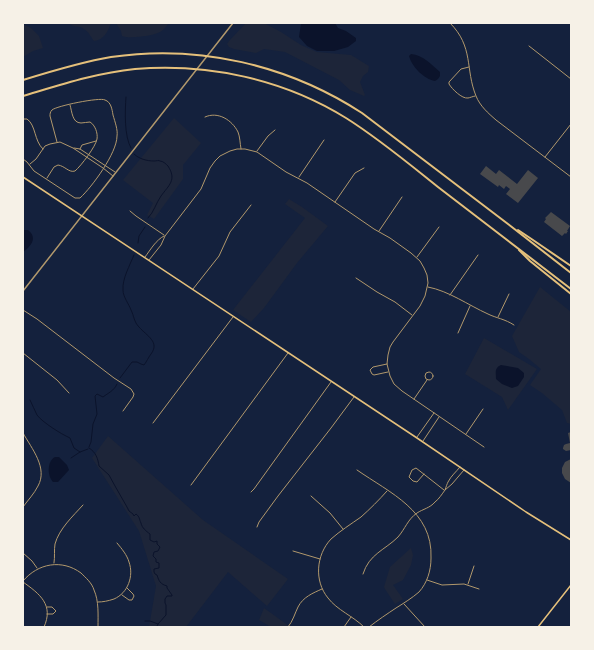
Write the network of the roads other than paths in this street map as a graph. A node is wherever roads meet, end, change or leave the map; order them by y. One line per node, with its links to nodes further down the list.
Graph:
1 (233, 23): 30 (street)
2 (450, 23): 4 (street)
3 (529, 46): 5 (street)
4 (470, 67): 7 (street); 7 (street)
5 (571, 79)
6 (23, 80): 41 (highway)
7 (476, 95): 24 (street)
8 (23, 96): 45 (highway)
9 (70, 104): 14 (street); 16 (street); 27 (street)
10 (205, 117): 19 (street)
11 (23, 120): 20 (street)
12 (571, 124): 24 (street)
13 (275, 130): 21 (street)
14 (97, 140): 18 (street); 22 (street)
15 (324, 140): 34 (street)
16 (57, 142): 17 (street); 20 (street)
17 (73, 148): 18 (street); 23 (street)
18 (80, 149): 22 (street)
19 (241, 149): 21 (street); 44 (street)
20 (43, 150): 26 (street)
21 (257, 152): 34 (street)
22 (88, 154): 23 (street); 27 (street)
23 (86, 157): 28 (street); 35 (street)
24 (545, 158): 32 (street)
25 (23, 159): 26 (street)
26 (29, 164): 35 (street)
27 (106, 165): 28 (street); 30 (street)
28 (103, 168): 31 (street); 35 (street)
29 (364, 168): 37 (street)
30 (116, 173): 31 (street)
31 (114, 176): 40 (street)
32 (571, 177)
33 (23, 178): 40 (main road)
34 (298, 178): 37 (street)
35 (46, 179)
36 (402, 197): 43 (street)
37 (335, 202): 43 (street)
38 (251, 205): 55 (street)
39 (130, 210): 44 (street)
40 (82, 217): 47 (main road); 56 (street)
41 (508, 224): 50 (highway); 51 (highway)
42 (439, 227): 48 (street)
43 (378, 231): 48 (street)
44 (165, 236): 47 (street); 49 (street)
45 (511, 242): 54 (highway); 58 (highway)
46 (478, 255): 59 (street)
47 (144, 258): 49 (main road)
48 (417, 258): 53 (street)
49 (149, 261): 55 (main road)
50 (571, 266)
51 (571, 273)
52 (356, 278): 62 (street)
53 (427, 287): 59 (street); 62 (street)
54 (571, 289)
55 (192, 290): 63 (main road)
56 (23, 291)
57 (509, 294): 64 (street)
58 (571, 294)
59 (450, 295): 60 (street)
60 (471, 306): 64 (street); 66 (street)
61 (23, 310): 77 (street)
62 (413, 315): 69 (street)
63 (233, 316): 68 (main road); 80 (street)
64 (498, 318): 65 (street)
65 (514, 325)
66 (458, 332)
67 (23, 353): 73 (street)
68 (288, 353): 72 (main road); 90 (street)
69 (387, 364): 70 (street); 70 (street)
70 (388, 372): 75 (street)
71 (427, 380): 75 (street)
72 (331, 381): 74 (main road); 93 (street)
73 (69, 393)
74 (354, 396): 83 (main road); 98 (street)
75 (414, 400): 78 (street)
76 (483, 409): 82 (street)
77 (123, 411)
78 (434, 413): 79 (street); 83 (street)
79 (439, 416): 82 (street); 84 (street)
80 (153, 423)
81 (23, 433): 96 (street)
82 (465, 434): 85 (street)
83 (417, 438): 84 (main road)
84 (422, 441): 86 (main road)
85 (484, 447)
86 (460, 467): 88 (main road); 92 (street)
87 (357, 470): 91 (street)
88 (464, 470): 92 (street); 100 (main road)
89 (424, 474): 89 (street); 92 (street)
90 (191, 485)
91 (387, 490): 97 (street); 99 (street)
92 (445, 490): 97 (street)
93 (251, 492)
94 (310, 496): 99 (street)
95 (83, 505): 105 (street)
96 (23, 507)
97 (416, 514): 108 (street); 109 (street)
98 (258, 527)
99 (343, 530): 104 (street)
100 (571, 540)
101 (117, 543): 113 (street)
102 (293, 551): 104 (street)
103 (23, 553): 107 (street)
104 (320, 559): 115 (street)
105 (54, 564): 107 (street); 119 (street)
106 (474, 566): 111 (street)
107 (37, 568): 110 (street)
108 (363, 574)
109 (427, 580): 111 (street); 120 (street)
110 (23, 581): 121 (street)
111 (468, 585): 116 (street)
112 (571, 585): 114 (main road)
113 (127, 588): 118 (street); 118 (street)
114 (568, 588): 117 (street); 131 (main road)
115 (322, 589): 123 (street); 126 (street)
116 (480, 589)
117 (571, 590)
118 (122, 594): 119 (street)
119 (97, 602): 125 (street)
120 (404, 603): 129 (street); 130 (street)
121 (47, 607): 122 (street); 122 (street)
122 (48, 614): 124 (street)
123 (351, 616): 127 (street); 128 (street)
124 (44, 627)
125 (98, 627)
126 (288, 627)
127 (344, 627)
128 (364, 627)
129 (369, 627)
130 (425, 627)
131 (538, 627)

